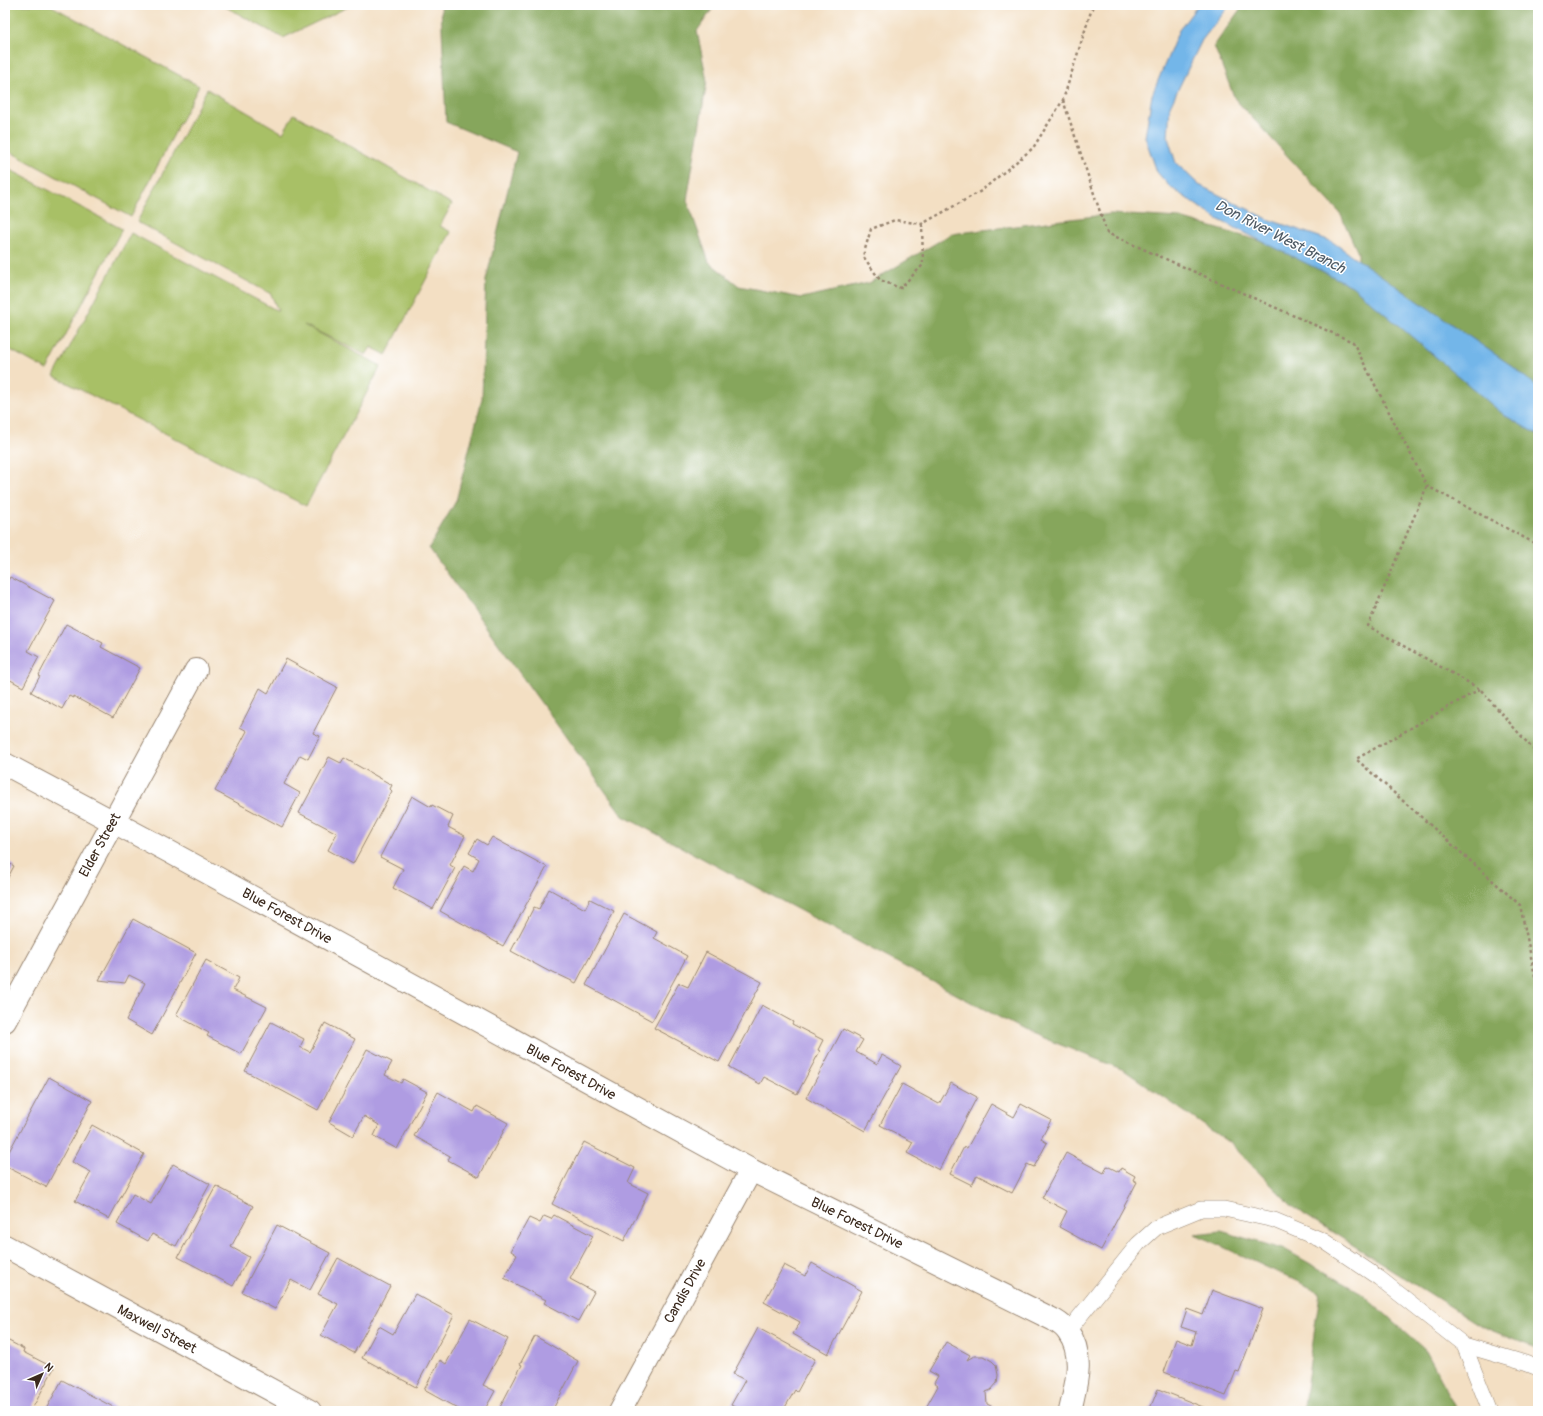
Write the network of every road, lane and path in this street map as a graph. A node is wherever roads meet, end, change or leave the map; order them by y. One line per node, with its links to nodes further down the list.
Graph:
1 (1093, 5): 2 (path)
2 (1063, 100): 3 (path); 4 (path)
3 (922, 224): 3 (path)
4 (1427, 486): 5 (path); 7 (path)
5 (1538, 545)
6 (196, 670): 10 (street, Elder Street)
7 (1480, 689): 8 (path); 11 (path)
8 (1538, 755)
9 (5, 764): 10 (street, Blue Forest Drive)
10 (113, 822): 12 (street, Elder Street); 13 (street, Blue Forest Drive)
11 (1538, 990)
12 (5, 1021)
13 (751, 1170): 15 (street, Blue Forest Drive); 19 (street, Candis Drive)
14 (5, 1246): 18 (street, Maxwell Street)
15 (1068, 1331): 16 (lane); 20 (street, Blue Forest Drive)
16 (1464, 1345): 17 (lane); 21 (lane)
17 (1538, 1368)
18 (310, 1411)
19 (620, 1411)
20 (1070, 1411)
21 (1490, 1411)

